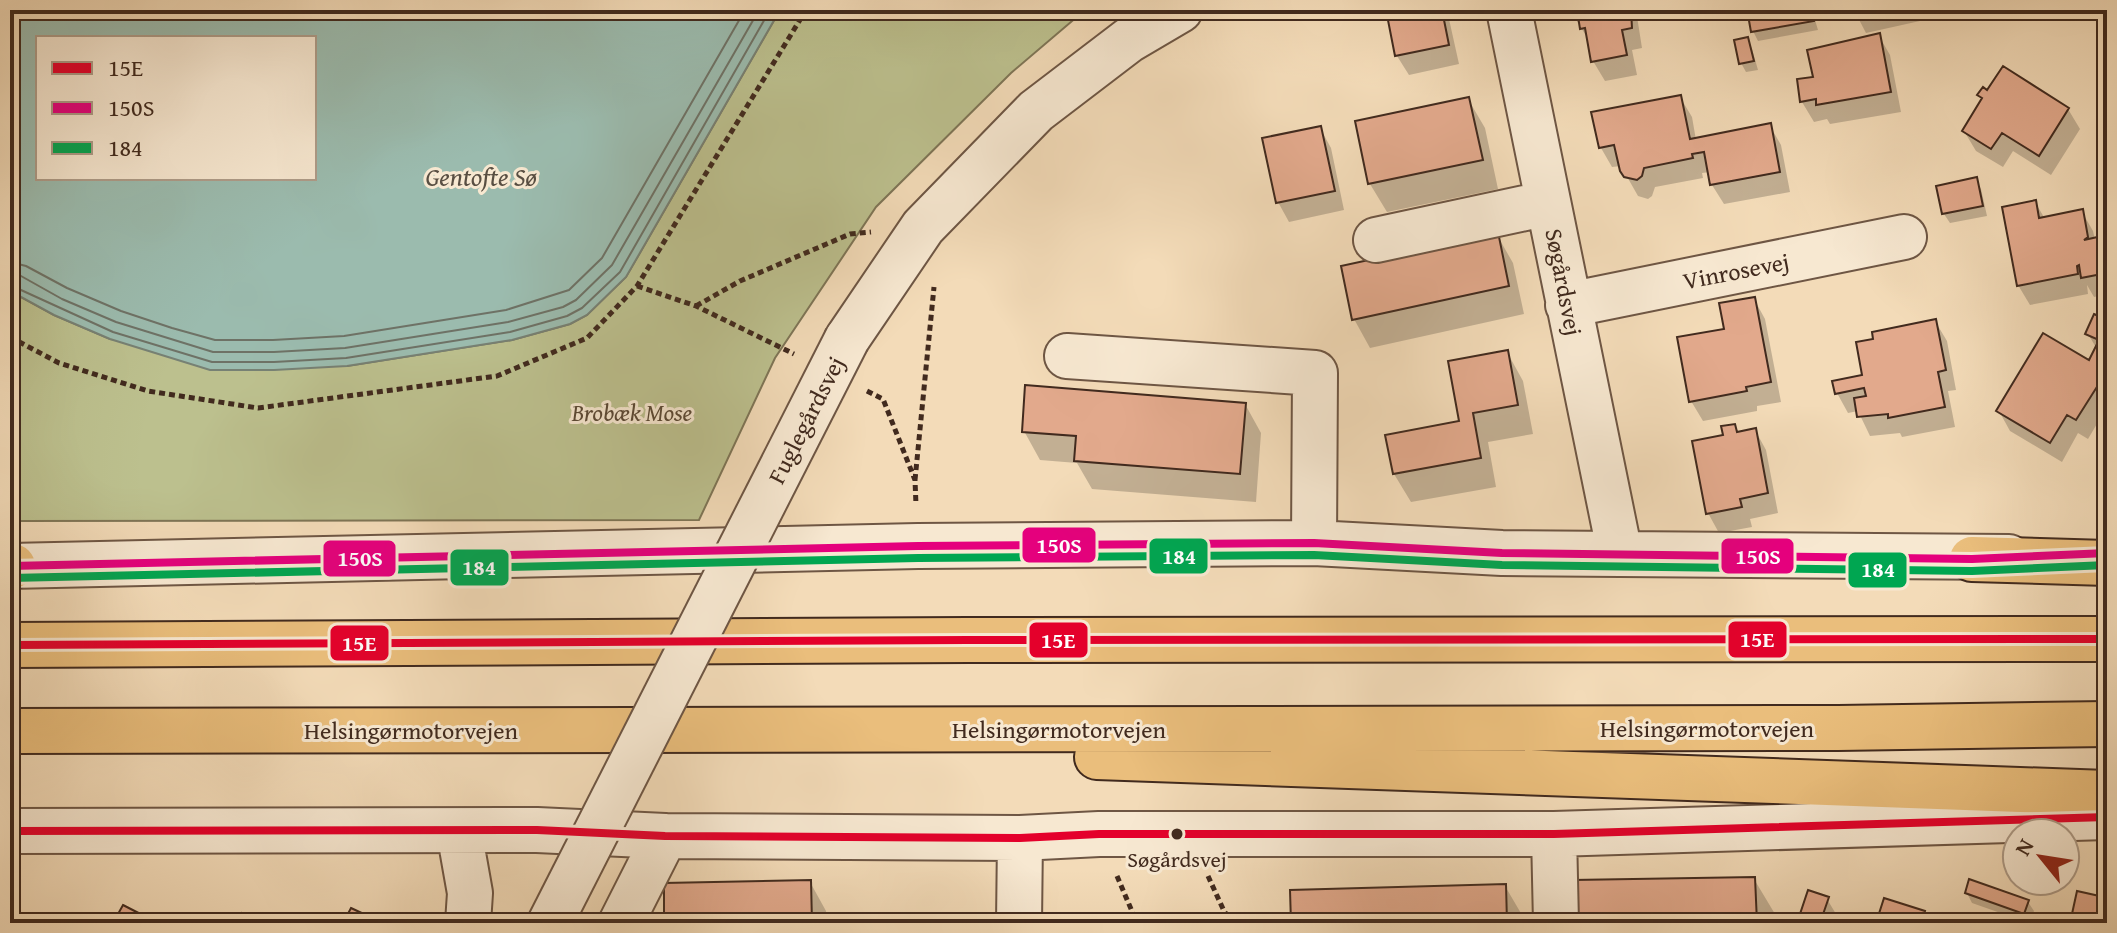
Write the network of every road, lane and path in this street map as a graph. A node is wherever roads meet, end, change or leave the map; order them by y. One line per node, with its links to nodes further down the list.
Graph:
1 (806, 10): 8 (path)
2 (1180, 10): 5 (street, Fuglegårdsvej)
3 (1509, 10): 4 (street, Søgårdsvej)
4 (1548, 203): 7 (street); 9 (street, Søgårdsvej)
5 (923, 227): 8 (path); 12 (path); 33 (street, Fuglegårdsvej, bridge)
6 (1904, 237): 9 (street, Vinrosevej)
7 (1376, 240)
8 (637, 286): 10 (path)
9 (1568, 305): 15 (street, Søgårdsvej)
10 (10, 337)
11 (1067, 356): 13 (street)
12 (915, 480)
13 (1314, 543): 15 (street); 18 (street)
14 (2107, 553): 16 (street)
15 (1620, 554): 16 (street)
16 (1972, 559): 17 (highway)
17 (2107, 563)
18 (11, 566)
19 (2107, 639): 20 (highway)
20 (10, 645)
21 (2107, 724): 22 (highway, Helsingørmotorvejen)
22 (933, 730): 23 (highway, Helsingørmotorvejen); 24 (highway)
23 (10, 731)
24 (2107, 793)
25 (2107, 817): 28 (street)
26 (10, 831): 27 (street)
27 (459, 831): 30 (street); 32 (street)
28 (1554, 834): 29 (street); 37 (street)
29 (1190, 835): 31 (street); 36 (path)
30 (665, 836): 31 (street); 34 (street)
31 (1020, 838): 35 (street)
32 (468, 923)
33 (550, 923)
34 (621, 923)
35 (1019, 923)
36 (1233, 923)
37 (1556, 923)

